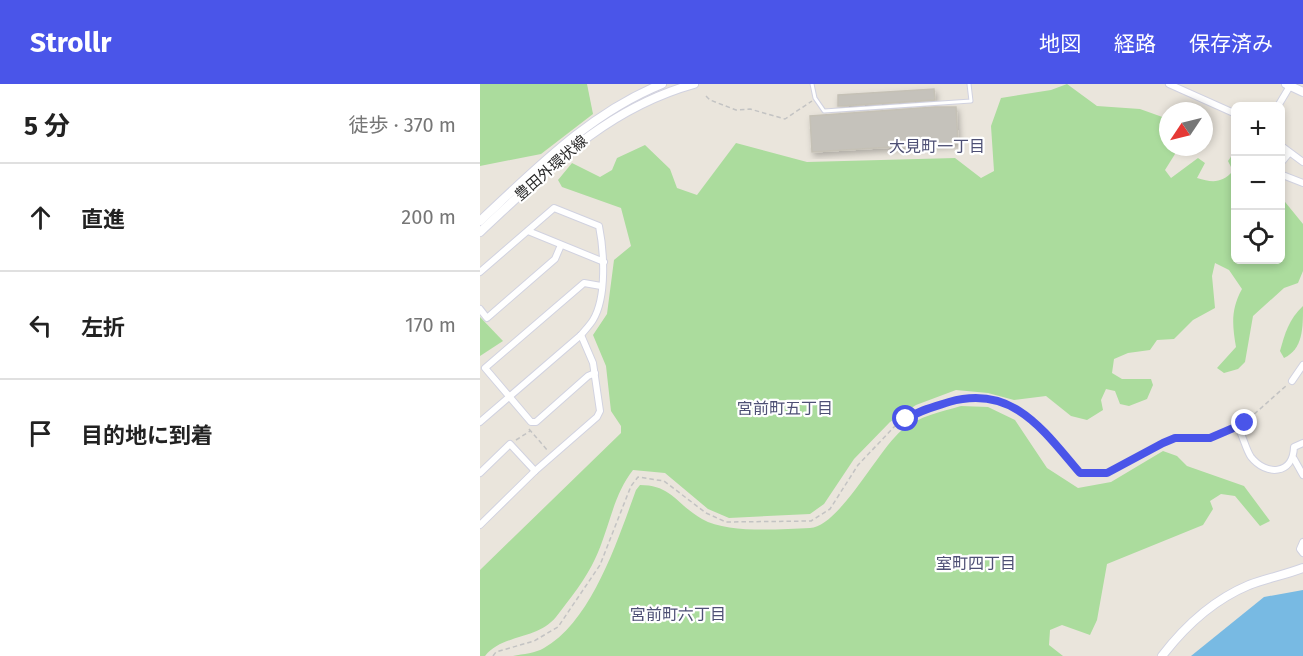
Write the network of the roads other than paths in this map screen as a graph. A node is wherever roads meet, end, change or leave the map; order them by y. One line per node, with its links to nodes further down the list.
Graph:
1 (662, 84): 16 (street, 豊田外環状線)
2 (694, 84): 18 (street, 豊田外環状線)
3 (812, 84): 4 (lane)
4 (969, 84)
5 (1169, 84): 9 (street)
6 (1289, 85): 7 (main road); 8 (street)
7 (1303, 92)
8 (1280, 102)
9 (1231, 112)
10 (1285, 149): 11 (street)
11 (1289, 153): 12 (street); 13 (street)
12 (1285, 158)
13 (1303, 162)
14 (1285, 176): 15 (street)
15 (1303, 183)
16 (480, 221)
17 (528, 231): 19 (street); 20 (street); 21 (street)
18 (480, 232)
19 (561, 245): 20 (street); 23 (street)
20 (604, 262): 22 (street)
21 (480, 272)
22 (601, 286): 24 (street); 28 (street)
23 (480, 309)
24 (581, 335): 26 (street); 28 (street)
25 (1303, 365): 27 (street)
26 (595, 373): 28 (street); 33 (street)
27 (1292, 381)
28 (509, 396): 29 (street)
29 (480, 422)
30 (1238, 427): 32 (street)
31 (1303, 442): 32 (street)
32 (1294, 459): 35 (street)
33 (535, 471): 34 (street); 36 (street)
34 (480, 473)
35 (1303, 475)
36 (480, 525)
37 (1303, 542): 38 (street)
38 (1303, 553)
39 (1303, 568): 40 (main road)
40 (1162, 656)

